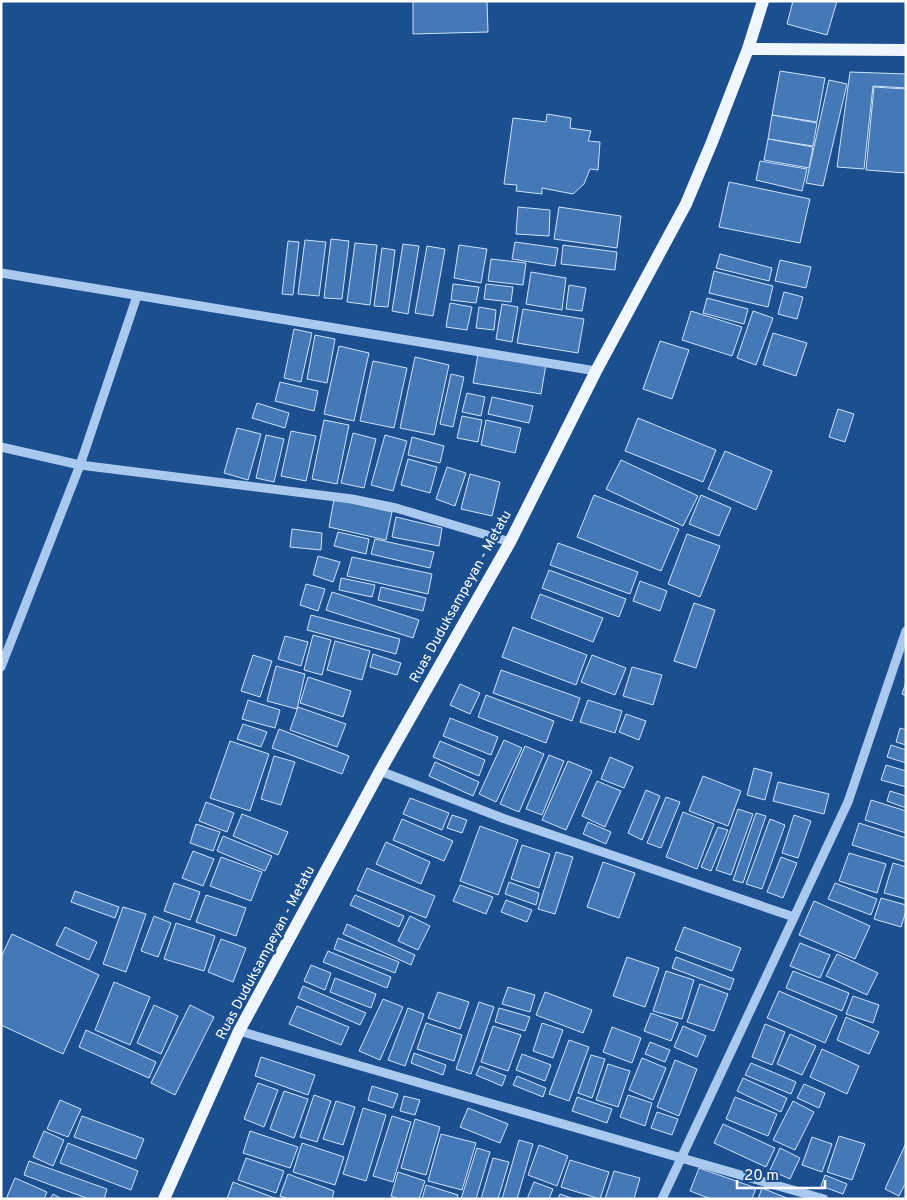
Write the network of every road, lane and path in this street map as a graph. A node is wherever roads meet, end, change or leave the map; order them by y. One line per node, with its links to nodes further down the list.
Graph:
1 (763, 1): 2 (main road, Ruas Duduksampeyan - Metatu)
2 (748, 49): 3 (main road); 6 (main road, Ruas Duduksampeyan - Metatu)
3 (906, 50)
4 (1, 273): 5 (street)
5 (137, 296): 6 (street); 8 (street)
6 (596, 371): 9 (main road, Ruas Duduksampeyan - Metatu)
7 (1, 448): 8 (street)
8 (80, 465): 9 (street); 11 (street)
9 (510, 542): 12 (main road, Ruas Duduksampeyan - Metatu)
10 (906, 631): 13 (street)
11 (1, 667)
12 (380, 770): 13 (street); 14 (main road, Ruas Duduksampeyan - Metatu)
13 (794, 917): 15 (street)
14 (239, 1031): 15 (street); 16 (main road, Ruas Duduksampeyan - Metatu)
15 (682, 1158): 17 (street); 18 (street)
16 (164, 1199)
17 (662, 1199)
18 (824, 1199)

